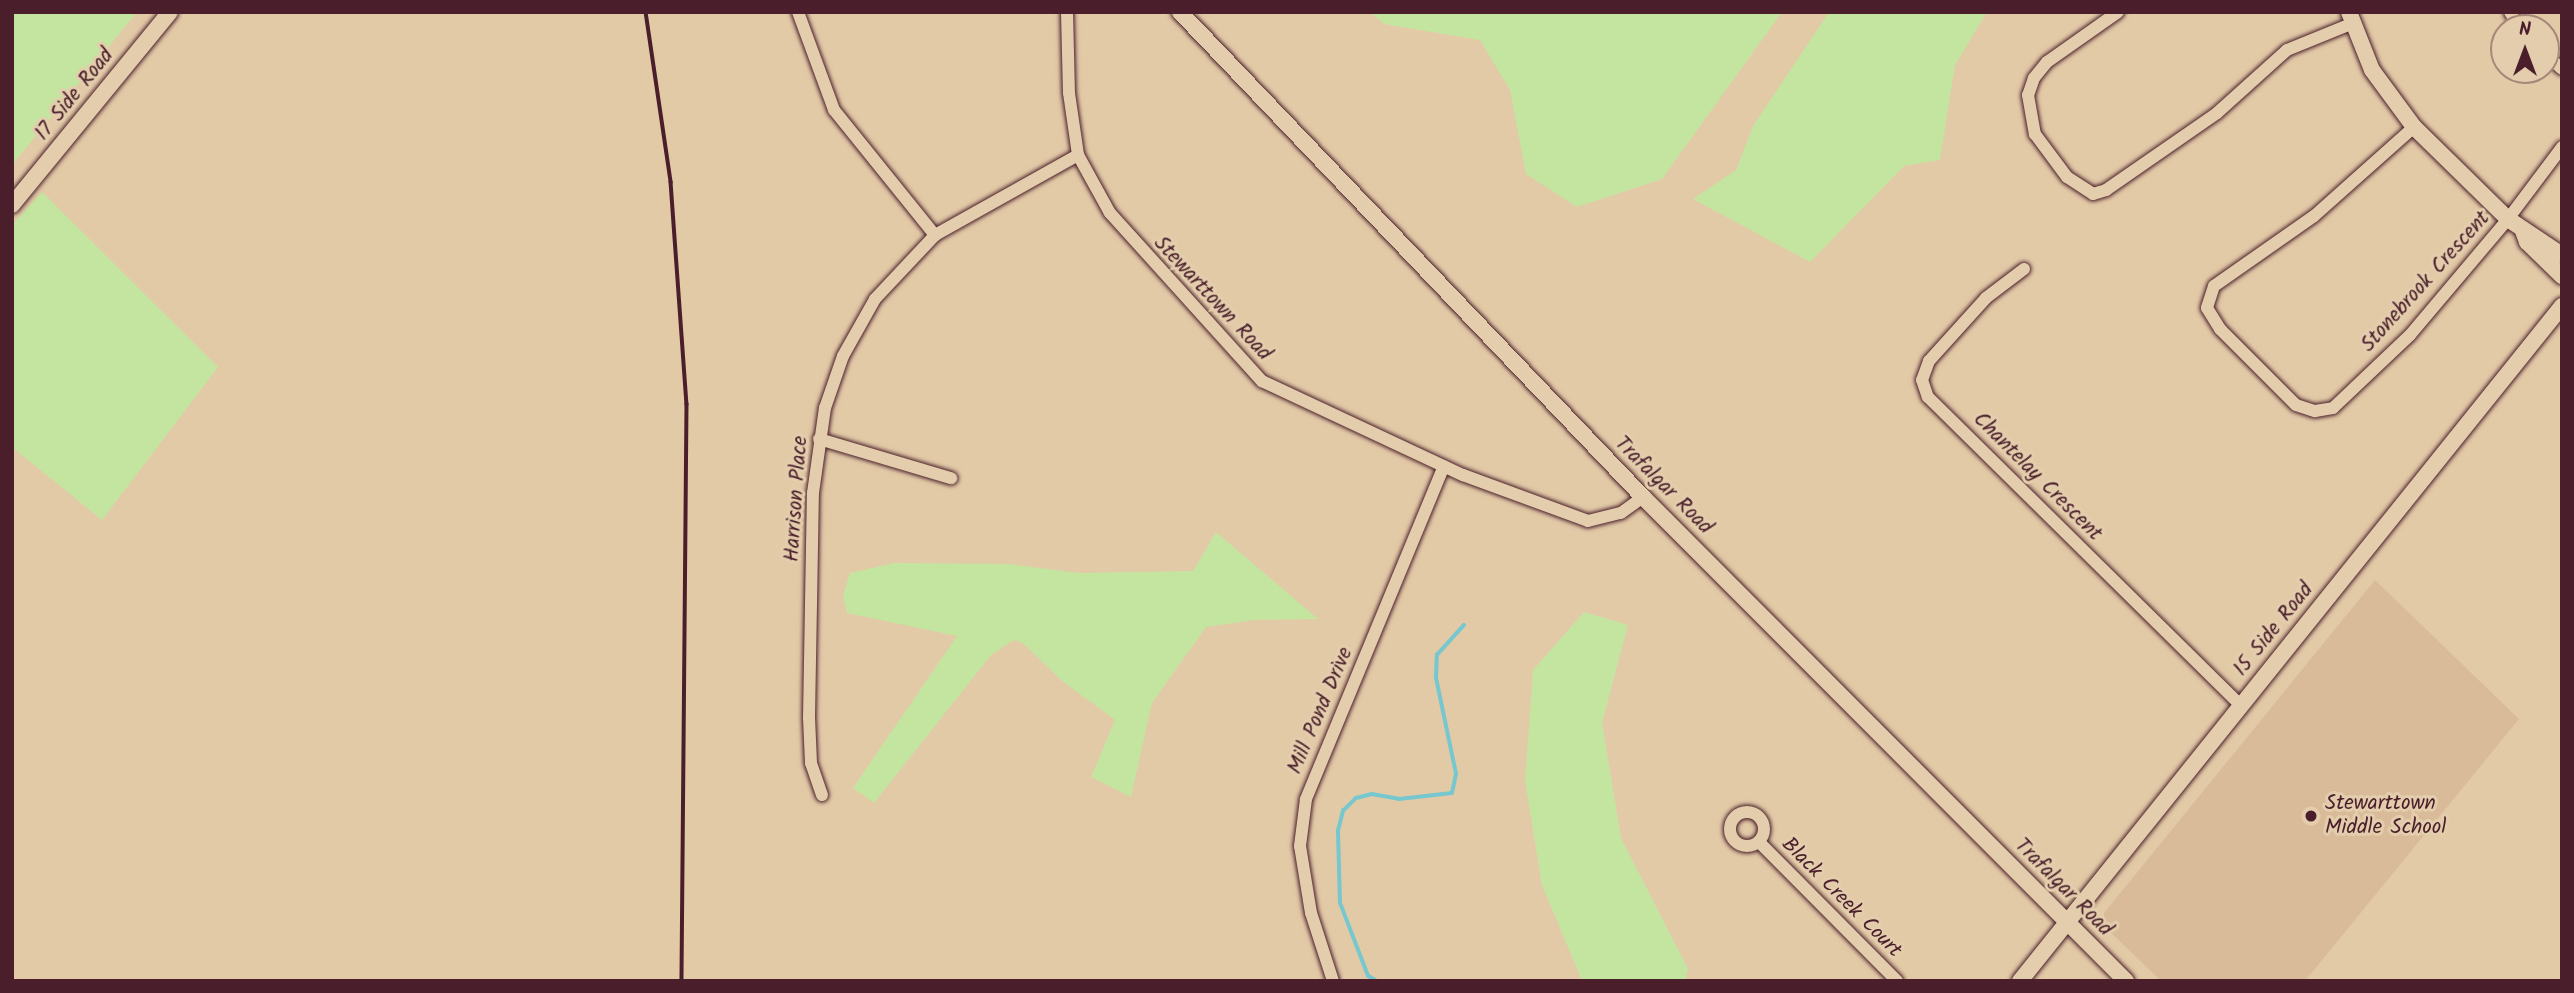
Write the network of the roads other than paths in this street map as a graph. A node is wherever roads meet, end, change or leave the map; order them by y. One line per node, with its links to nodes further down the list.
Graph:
1 (170, 12): 10 (street, 17 Side Road)
2 (798, 12): 13 (street)
3 (1067, 12): 9 (street, Stewarttown Road)
4 (1180, 12): 21 (street, Trafalgar Road)
5 (2118, 12): 6 (street)
6 (2350, 18): 7 (street)
7 (2414, 127): 11 (street); 11 (street, Stonebrook Crescent)
8 (2562, 147): 11 (street)
9 (1078, 155): 13 (street, Harrison Place); 19 (street, Stewarttown Road)
10 (12, 205)
11 (2508, 219): 12 (street)
12 (2523, 231): 14 (street); 16 (street)
13 (935, 236): 18 (street, Harrison Place)
14 (2562, 256)
15 (2024, 269): 22 (street, Chantelay Crescent)
16 (2562, 276)
17 (2562, 306): 22 (street, 15 Side Road)
18 (819, 439): 20 (street); 23 (street, Harrison Place)
19 (1444, 466): 21 (street, Stewarttown Road); 26 (street, Mill Pond Drive)
20 (951, 478)
21 (1643, 497): 25 (street, Trafalgar Road)
22 (2240, 705): 25 (street, 15 Side Road)
23 (822, 795)
24 (1759, 842): 27 (street, Black Creek Court)
25 (2067, 920): 28 (street, 15 Side Road); 29 (street, Trafalgar Road)
26 (1333, 981)
27 (1897, 981)
28 (2020, 981)
29 (2126, 981)

